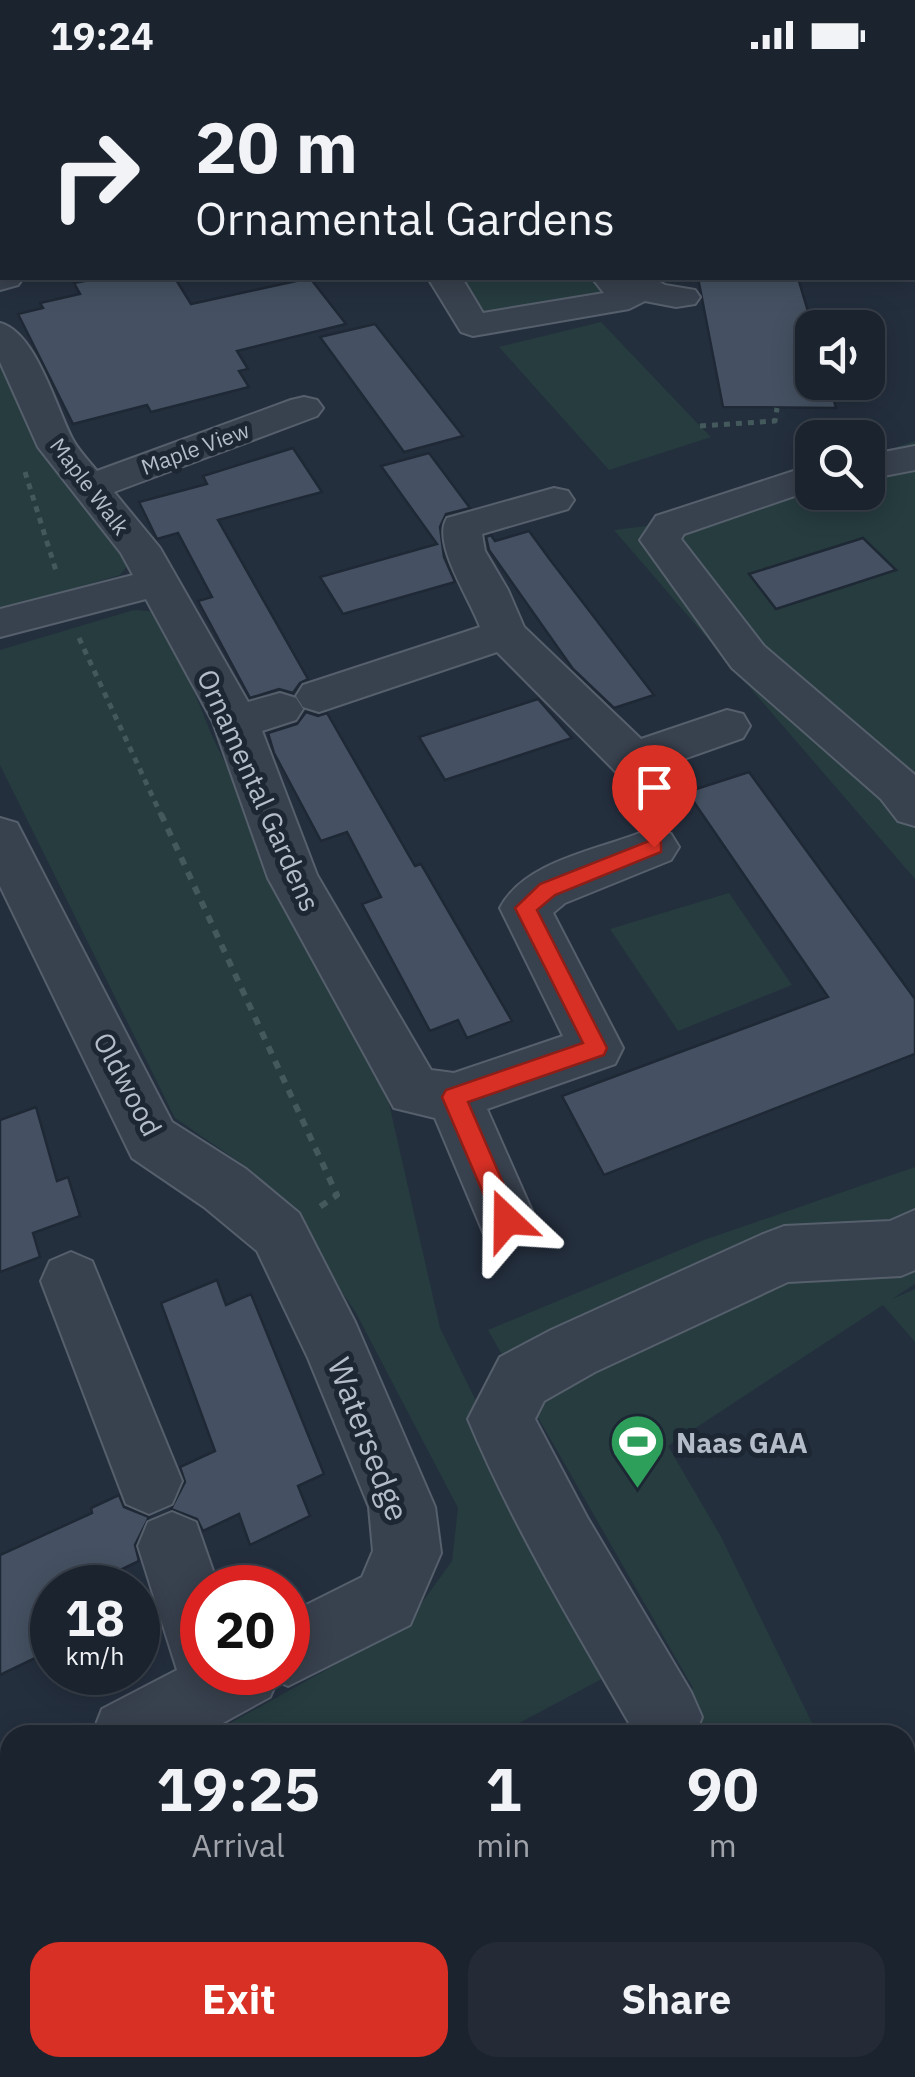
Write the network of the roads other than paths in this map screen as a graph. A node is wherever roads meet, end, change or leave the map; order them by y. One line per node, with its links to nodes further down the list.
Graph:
1 (446, 280): 2 (street)
2 (611, 280)
3 (637, 280): 4 (street)
4 (683, 297)
5 (0, 334): 10 (street, Maple Walk)
6 (304, 408): 10 (street, Maple View)
7 (915, 458): 8 (street)
8 (885, 464)
9 (795, 483): 17 (street)
10 (87, 488): 12 (street, Maple Walk)
11 (554, 500): 14 (street)
12 (159, 582): 13 (street); 15 (street, Ornamental Gardens)
13 (0, 623)
14 (505, 634): 15 (street); 16 (street)
15 (278, 709): 20 (street, Ornamental Gardens)
16 (726, 726)
17 (915, 808)
18 (0, 836): 24 (street, Oldwood)
19 (654, 847): 20 (street)
20 (454, 1097): 21 (street)
21 (507, 1220)
22 (915, 1237): 30 (street)
23 (71, 1282): 25 (street)
24 (332, 1343): 28 (street, Watersedge)
25 (149, 1481)
26 (172, 1546): 27 (street)
27 (180, 1567)
28 (310, 1640)
29 (183, 1695): 31 (street)
30 (666, 1716)
31 (142, 1725)

